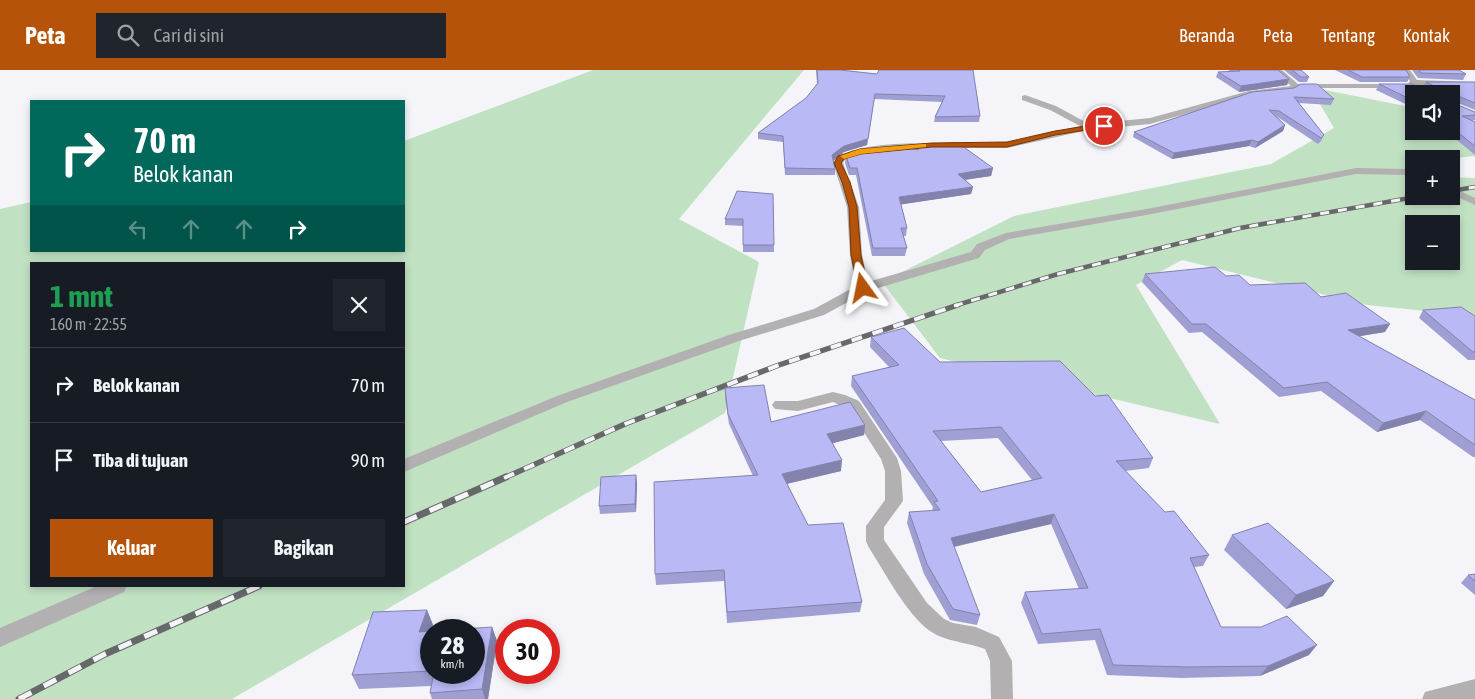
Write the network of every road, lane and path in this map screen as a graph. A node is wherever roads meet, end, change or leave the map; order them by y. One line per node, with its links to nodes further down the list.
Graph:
1 (1276, 70): 5 (street)
2 (1406, 70): 3 (street)
3 (1413, 84): 4 (street); 5 (street)
4 (1475, 84)
5 (1296, 86): 7 (street)
6 (1025, 98): 7 (street)
7 (1088, 127): 11 (street)
8 (1405, 172): 11 (street)
9 (1460, 194): 10 (street)
10 (1475, 202)
11 (863, 288): 13 (street)
12 (780, 405): 17 (street)
13 (405, 466)
14 (115, 587): 15 (street)
15 (0, 638)
16 (1475, 689): 18 (street)
17 (1002, 699)
18 (1433, 699)

